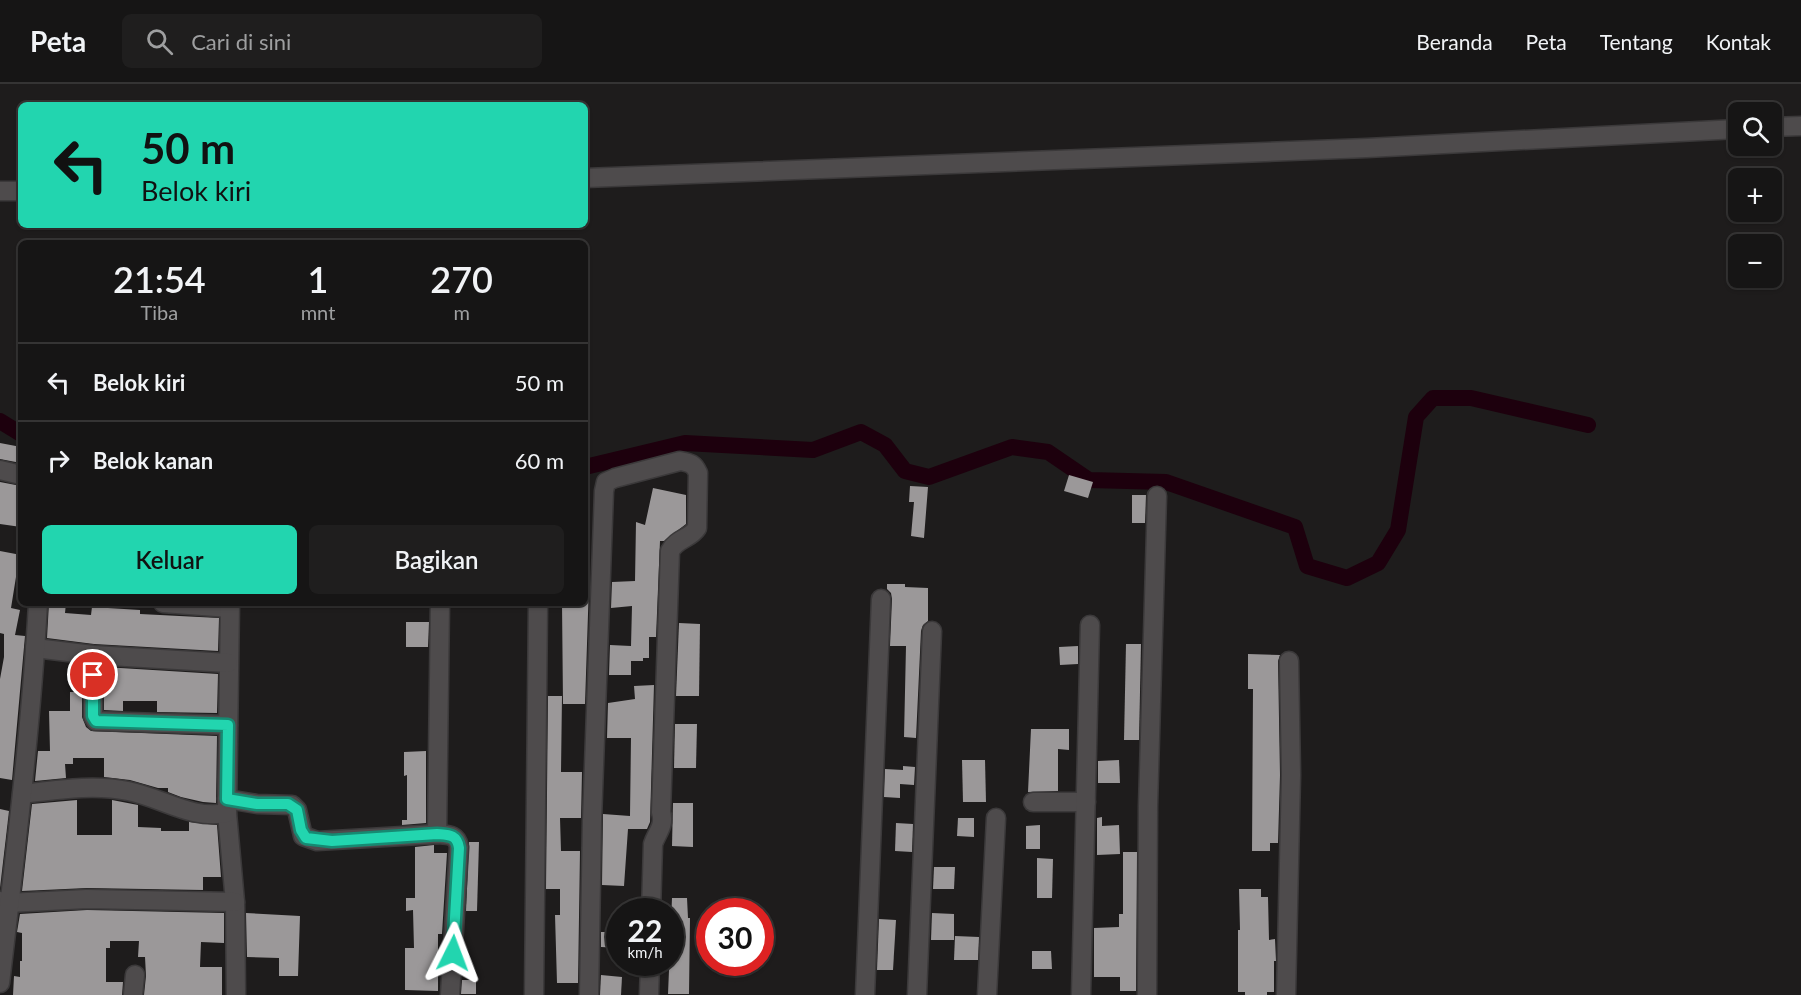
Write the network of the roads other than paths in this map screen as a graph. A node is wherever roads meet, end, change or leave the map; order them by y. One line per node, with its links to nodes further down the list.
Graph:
1 (1801, 126): 2 (street)
2 (1782, 127)
3 (1728, 130): 4 (street)
4 (588, 178)
5 (0, 191): 6 (street)
6 (18, 191)
7 (0, 470): 8 (street)
8 (18, 474)
9 (1157, 496): 45 (street)
10 (881, 599): 41 (street)
11 (38, 606): 17 (street)
12 (230, 606): 20 (street)
13 (440, 606): 27 (street)
14 (538, 606): 38 (street)
15 (1090, 625): 24 (street)
16 (932, 631): 42 (street)
17 (35, 648): 18 (street); 22 (street)
18 (93, 655): 20 (street); 21 (street)
19 (1289, 661): 46 (street)
20 (228, 663): 21 (street)
21 (228, 725): 25 (street)
22 (22, 794): 25 (street); 28 (street)
23 (1034, 802): 24 (street)
24 (1086, 802): 44 (street)
25 (227, 806): 27 (street); 31 (street)
26 (996, 818): 43 (street)
27 (437, 834): 37 (street)
28 (8, 846): 30 (street)
29 (651, 898): 39 (street)
30 (4, 902): 31 (street); 34 (street)
31 (235, 902): 36 (street)
32 (135, 975): 35 (street)
33 (650, 976): 40 (street)
34 (0, 983)
35 (134, 995)
36 (236, 995)
37 (450, 995)
38 (534, 995)
39 (589, 995)
40 (649, 995)
41 (865, 995)
42 (917, 995)
43 (987, 995)
44 (1081, 995)
45 (1147, 995)
46 (1286, 995)

